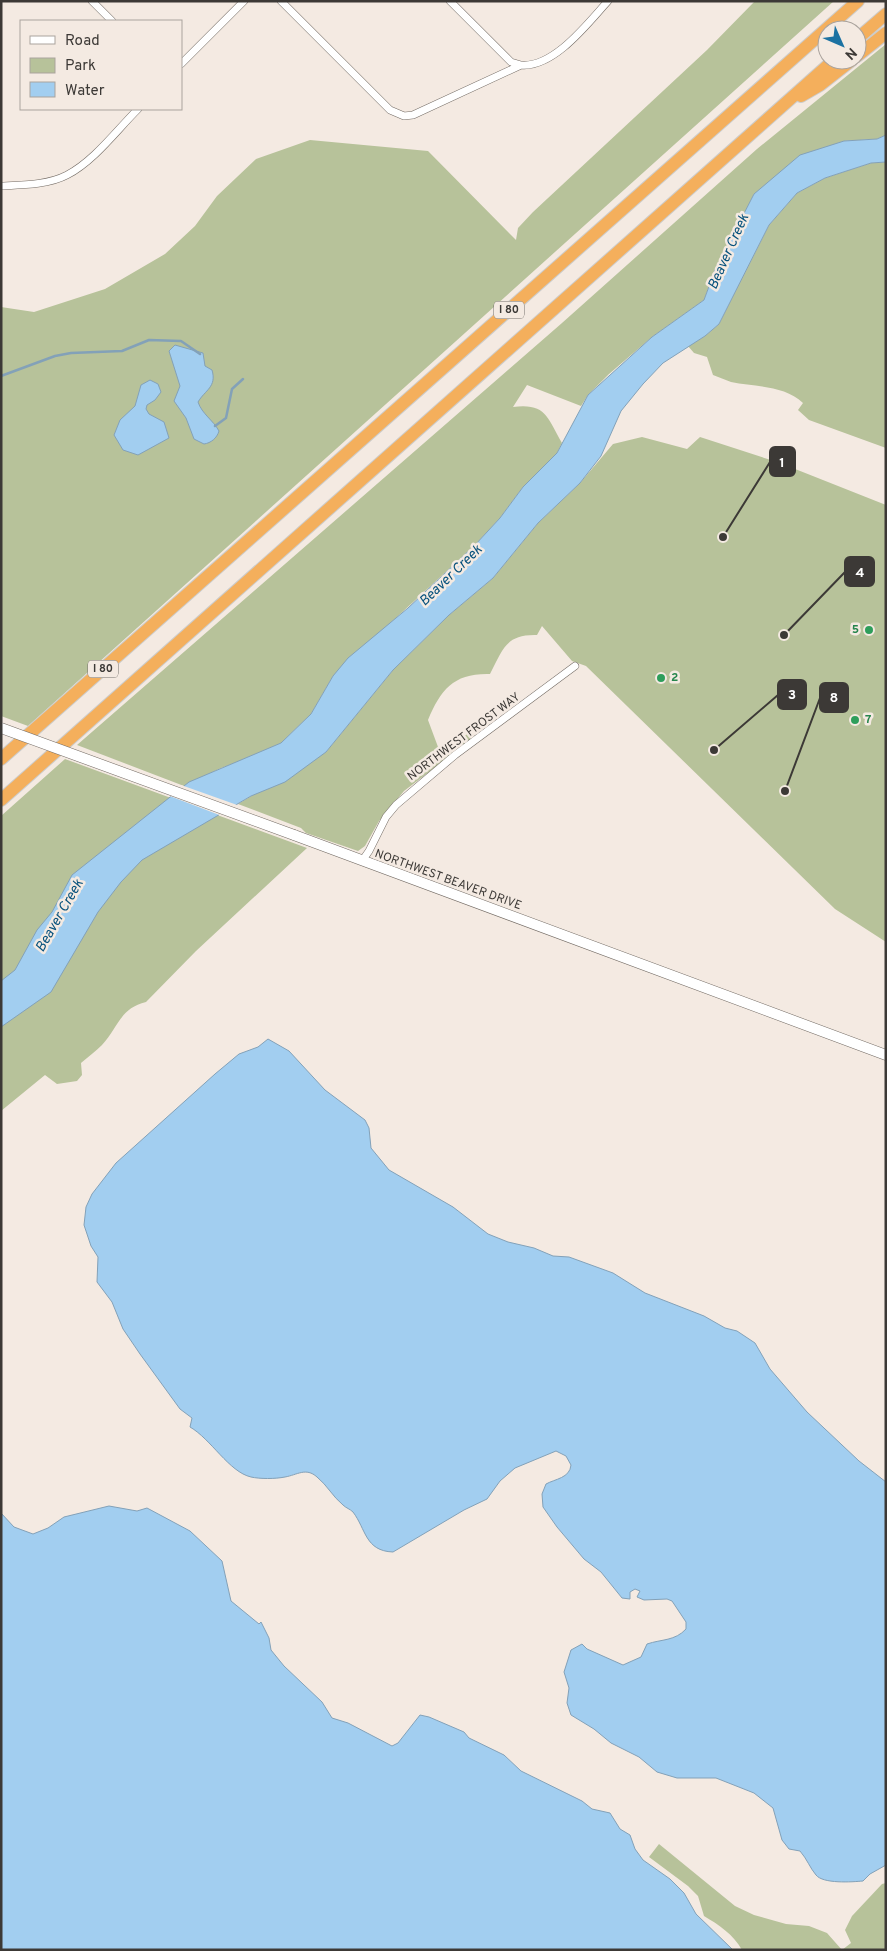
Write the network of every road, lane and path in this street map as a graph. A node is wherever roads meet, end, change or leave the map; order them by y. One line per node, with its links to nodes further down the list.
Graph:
1 (92, 1): 9 (street)
2 (244, 1): 14 (street)
3 (281, 1): 15 (street)
4 (450, 1): 15 (street)
5 (608, 1): 15 (street)
6 (851, 1): 12 (highway)
7 (858, 1): 12 (highway, I 80)
8 (886, 14): 10 (highway)
9 (111, 20)
10 (867, 31)
11 (886, 33): 13 (highway)
12 (812, 40): 23 (highway, I 80)
13 (867, 48)
14 (182, 63)
15 (521, 65)
16 (823, 70): 18 (highway, I 80)
17 (839, 70): 18 (highway)
18 (783, 105): 24 (highway, I 80)
19 (137, 110): 20 (street)
20 (1, 186)
21 (575, 666): 25 (street, NORTHWEST FROST WAY)
22 (1, 728): 25 (main road, NORTHWEST BEAVER DRIVE, bridge)
23 (1, 759)
24 (1, 800)
25 (362, 861): 26 (main road, NORTHWEST BEAVER DRIVE)
26 (886, 1055)

